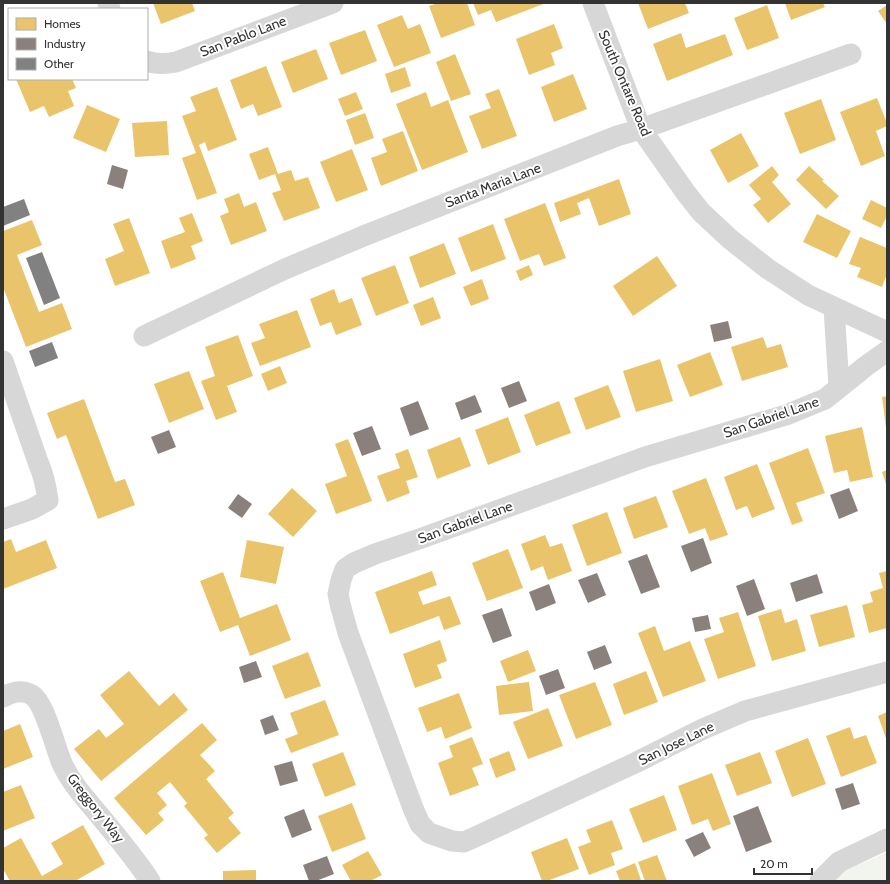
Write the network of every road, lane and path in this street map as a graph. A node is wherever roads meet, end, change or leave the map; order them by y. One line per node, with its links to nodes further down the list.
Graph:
1 (333, 3): 4 (street, San Pablo Lane)
2 (592, 3): 5 (street, South Ontare Road)
3 (851, 54): 5 (street, Santa Maria Lane)
4 (148, 61)
5 (641, 129): 6 (street, South Ontare Road); 8 (street, Santa Maria Lane)
6 (834, 308): 7 (street, South Ontare Road); 11 (street)
7 (887, 332)
8 (144, 336)
9 (887, 351): 11 (street, San Gabriel Lane)
10 (3, 361): 12 (street)
11 (839, 388): 15 (street, San Gabriel Lane)
12 (3, 519)
13 (887, 672): 15 (street, San Jose Lane)
14 (3, 697): 17 (street, Greggory Way)
15 (473, 838)
16 (887, 839): 18 (street)
17 (150, 881)
18 (820, 881)

